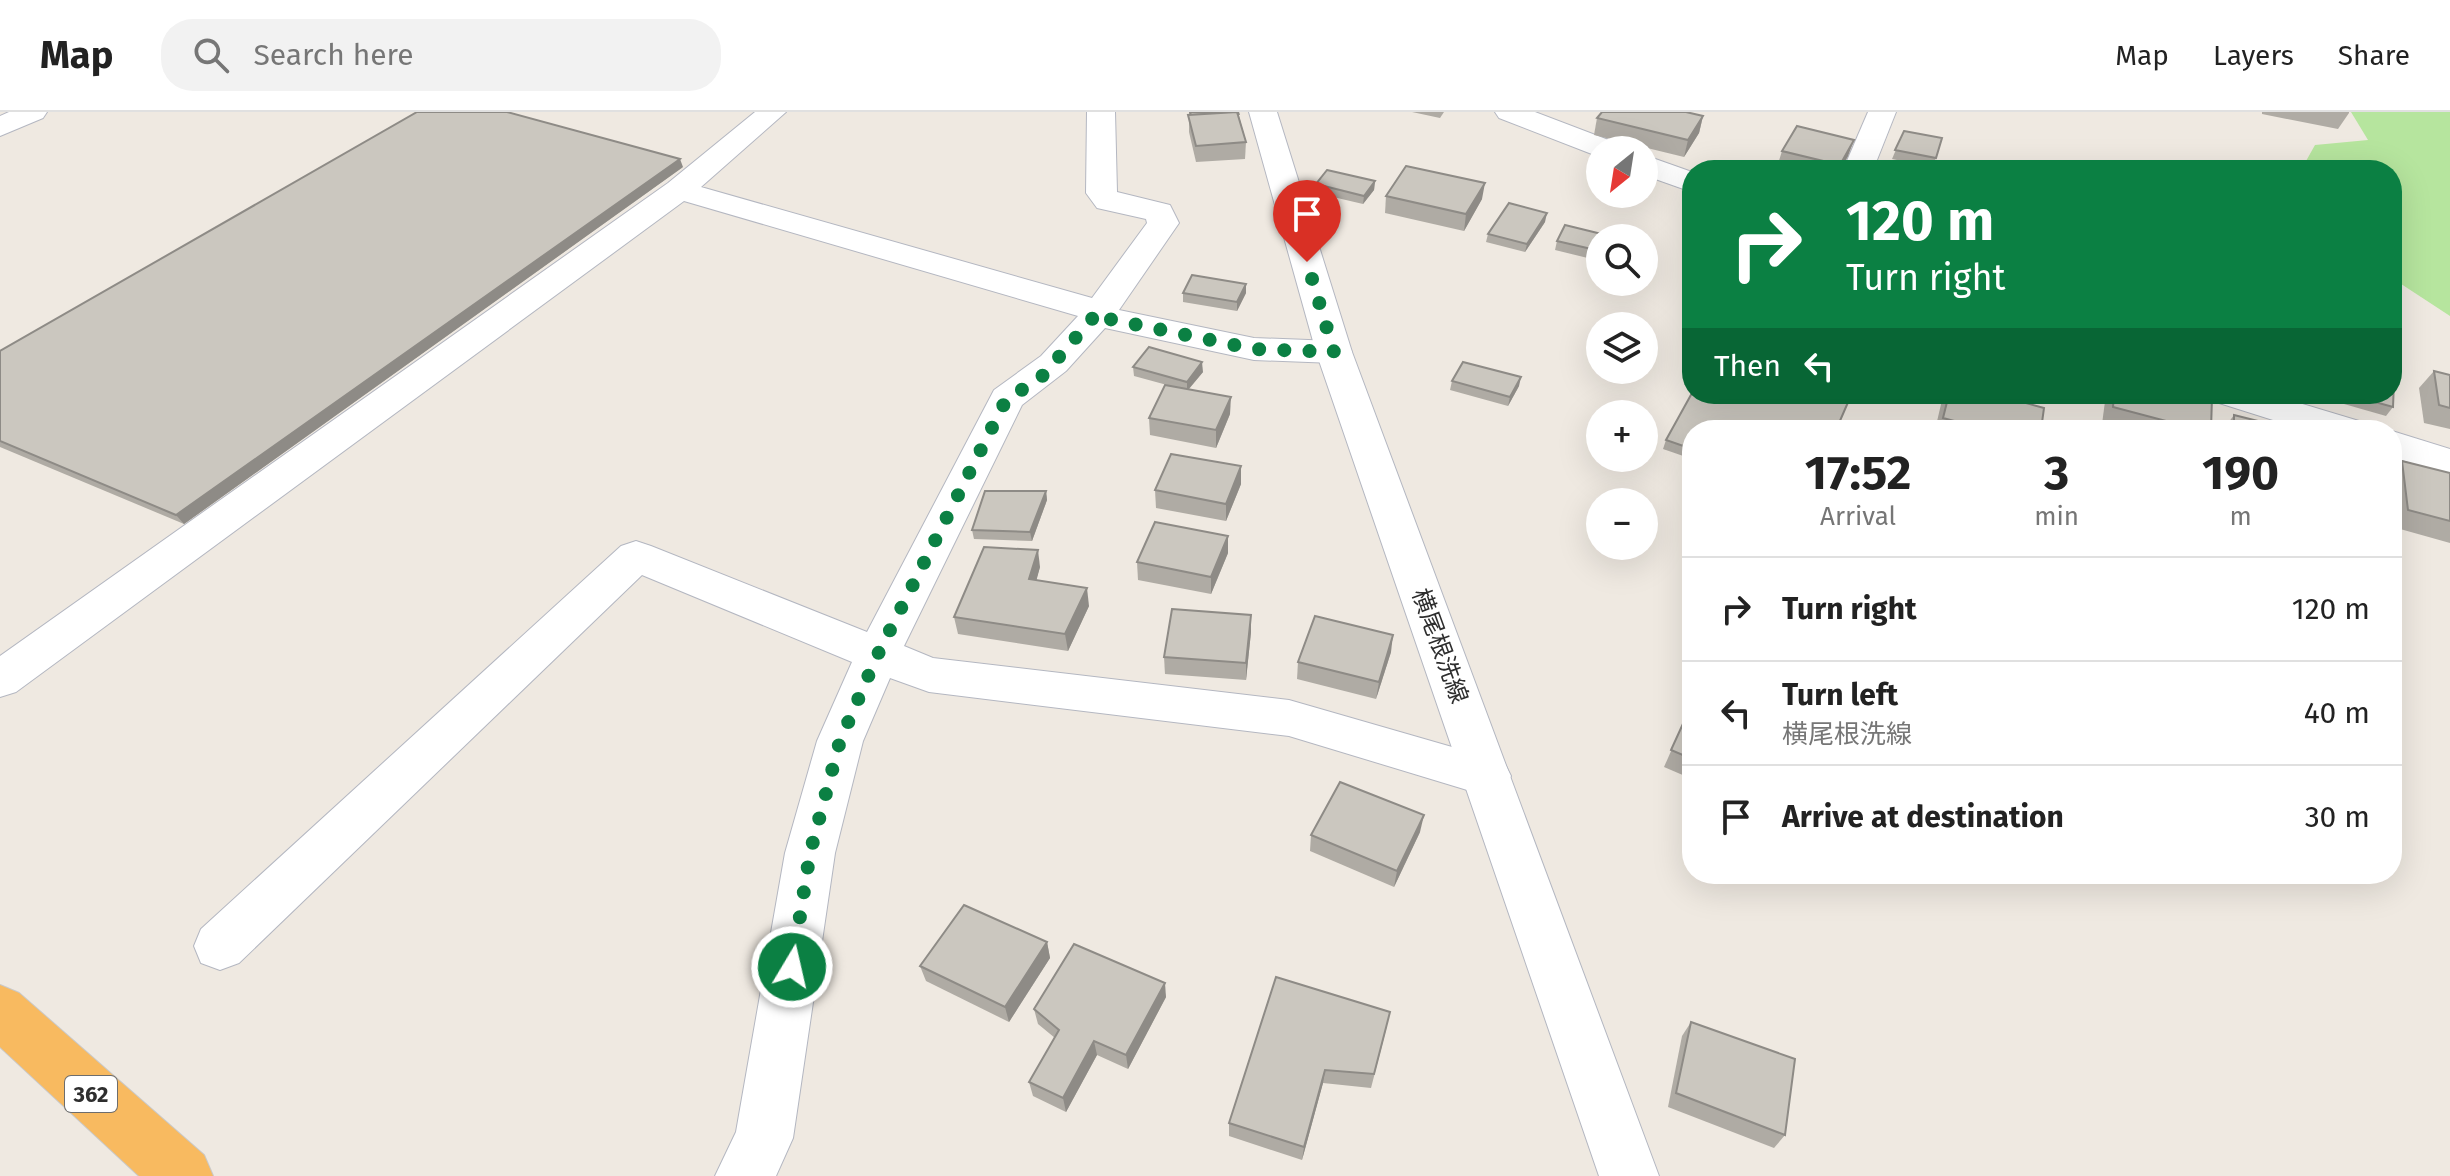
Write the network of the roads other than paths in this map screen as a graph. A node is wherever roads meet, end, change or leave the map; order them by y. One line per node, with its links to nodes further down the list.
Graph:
1 (33, 112): 7 (street)
2 (772, 112): 12 (street)
3 (1101, 112): 13 (street)
4 (1263, 112): 14 (street, 横尾根洗線)
5 (1509, 112): 8 (street)
6 (1882, 112): 9 (street)
7 (0, 127)
8 (1586, 142)
9 (1862, 160)
10 (1658, 170): 11 (street)
11 (1682, 179)
12 (679, 190): 13 (street); 20 (street)
13 (1099, 311): 14 (street); 19 (street)
14 (1334, 352): 21 (street, 横尾根洗線)
15 (2262, 404): 16 (street)
16 (2314, 420)
17 (2402, 447): 18 (street)
18 (2450, 462)
19 (877, 656): 21 (street); 22 (street); 25 (street)
20 (0, 680)
21 (1487, 776): 26 (street, 横尾根洗線)
22 (220, 946)
23 (0, 1011): 24 (highway, 362)
24 (183, 1176)
25 (745, 1176)
26 (1629, 1176)

